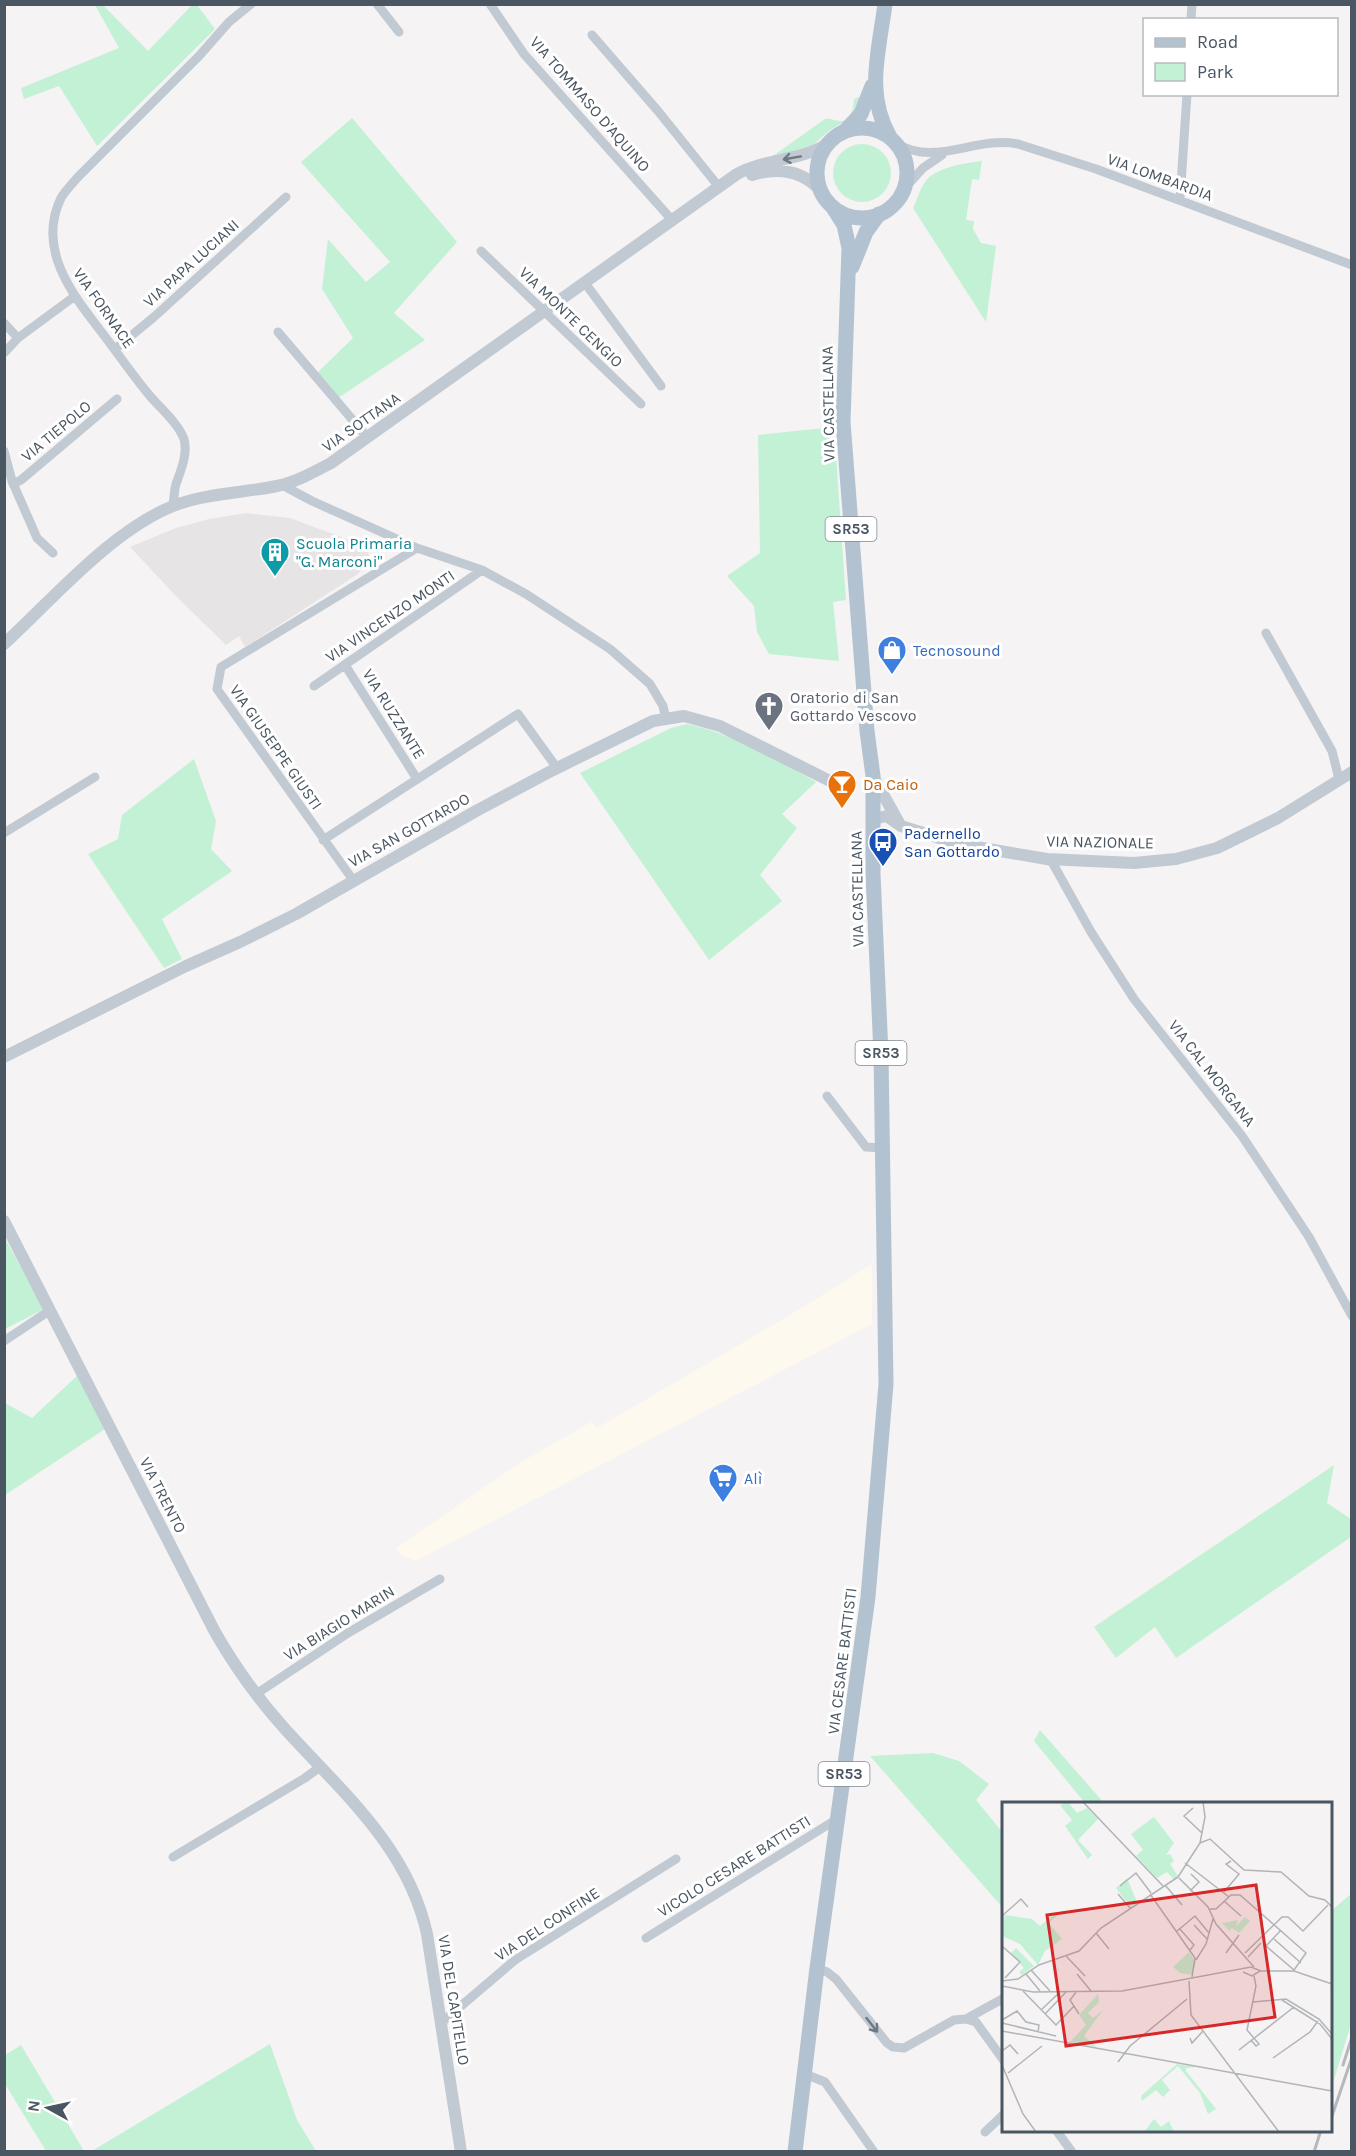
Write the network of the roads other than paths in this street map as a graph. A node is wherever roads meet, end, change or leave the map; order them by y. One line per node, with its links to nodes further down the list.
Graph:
1 (251, 4): 25 (street, VIA FORNACE)
2 (377, 4): 5 (street)
3 (490, 4): 20 (street, VIA TOMMASO D'AQUINO)
4 (885, 4): 7 (main road)
5 (399, 32)
6 (592, 35): 13 (street)
7 (876, 71): 9 (main road); 10 (main road)
8 (1187, 96): 17 (street)
9 (841, 133): 10 (main road); 11 (main road)
10 (894, 141): 12 (street, VIA LOMBARDIA); 14 (main road)
11 (826, 145): 13 (street, VIA SOTTANA, one-way to 13); 15 (main road)
12 (954, 150): 14 (street, VIA LOMBARDIA); 17 (street, VIA LOMBARDIA)
13 (721, 186): 15 (street, VIA SOTTANA); 20 (street, VIA SOTTANA)
14 (904, 189): 19 (main road, SR53)
15 (821, 191): 18 (main road, SR53)
16 (286, 197): 30 (street, VIA PAPA LUCIANI)
17 (1180, 199): 22 (street, VIA LOMBARDIA)
18 (832, 206): 19 (main road); 23 (main road, VIA CASTELLANA / SR53)
19 (879, 214): 23 (main road, VIA CASTELLANA / SR53)
20 (672, 220): 24 (street, VIA SOTTANA)
21 (481, 251): 26 (street, VIA MONTE CENGIO)
22 (1352, 265)
23 (849, 282): 51 (main road, VIA CASTELLANA / SR53)
24 (585, 283): 26 (street, VIA SOTTANA); 32 (street)
25 (75, 296): 29 (street); 30 (street, VIA FORNACE)
26 (543, 313): 34 (street, VIA MONTE CENGIO); 35 (street, VIA SOTTANA)
27 (4, 323): 29 (street)
28 (278, 332): 35 (street)
29 (18, 338): 31 (street)
30 (115, 349): 40 (street, VIA FORNACE)
31 (4, 353)
32 (661, 386)
33 (117, 399): 38 (street, VIA TIEPOLO)
34 (641, 404)
35 (368, 438): 39 (street, VIA SOTTANA)
36 (4, 451): 37 (street, VIA TIEPOLO)
37 (6, 468): 38 (street, VIA TIEPOLO)
38 (13, 484): 42 (street, VIA TIEPOLO)
39 (282, 485): 40 (street, VIA SOTTANA); 41 (street)
40 (173, 506): 45 (street, VIA SOTTANA)
41 (417, 548): 43 (street); 59 (street, VIA GIUSEPPE GIUSTI)
42 (53, 553)
43 (482, 570): 46 (street, VIA VINCENZO MONTI); 48 (street)
44 (1266, 633): 54 (street)
45 (4, 644)
46 (345, 665): 47 (street, VIA VINCENZO MONTI); 53 (street, VIA RUZZANTE)
47 (314, 686)
48 (666, 719): 49 (street, VIA SAN GOTTARDO); 55 (street, VIA SAN GOTTARDO)
49 (557, 768): 53 (street, VIA RUZZANTE); 61 (street, VIA SAN GOTTARDO)
50 (1352, 772): 54 (street, VIA NAZIONALE)
51 (873, 776): 56 (main road, VIA CASTELLANA / SR53); 57 (street)
52 (95, 777): 58 (street)
53 (417, 779): 59 (street, VIA RUZZANTE)
54 (1339, 779): 60 (street, VIA NAZIONALE)
55 (836, 784)
56 (873, 819): 57 (street, VIA NAZIONALE); 64 (main road, VIA CASTELLANA / SR53)
57 (902, 826): 60 (street, VIA NAZIONALE)
58 (4, 833)
59 (323, 840): 61 (street, VIA GIUSEPPE GIUSTI)
60 (1040, 858): 67 (street, VIA CAL MORGANA)
61 (353, 880): 62 (street, VIA SAN GOTTARDO)
62 (4, 1058)
63 (827, 1096): 64 (street)
64 (883, 1148): 69 (main road, VIA CASTELLANA / SR53)
65 (4, 1221): 66 (street, VIA TRENTO)
66 (49, 1311): 68 (street); 71 (street, VIA TRENTO)
67 (1352, 1316)
68 (4, 1341)
69 (886, 1352): 73 (main road, VIA CESARE BATTISTI / SR53)
70 (440, 1580): 71 (street, VIA BIAGIO MARIN)
71 (256, 1694): 72 (street, VIA TRENTO)
72 (320, 1767): 74 (street); 75 (street, VIA TRENTO)
73 (837, 1819): 77 (street, VICOLO CESARE BATTISTI); 78 (main road, VIA CESARE BATTISTI / SR53)
74 (173, 1857)
75 (398, 1859): 81 (street, VIA DEL CAPITELLO)
76 (676, 1859): 81 (street, VIA DEL CONFINE)
77 (646, 1938)
78 (817, 1968): 80 (street, one-way to 80); 83 (main road, VIA CESARE BATTISTI / SR53)
79 (1002, 1999): 80 (street)
80 (966, 2019): 82 (street)
81 (441, 2023): 88 (street, VIA DEL CAPITELLO)
82 (1002, 2058)
83 (805, 2074): 87 (main road, VIA CESARE BATTISTI / SR53); 89 (street)
84 (1002, 2116): 85 (street)
85 (985, 2132)
86 (1058, 2132): 90 (street)
87 (799, 2150)
88 (461, 2151)
89 (874, 2151)
90 (1072, 2151)

